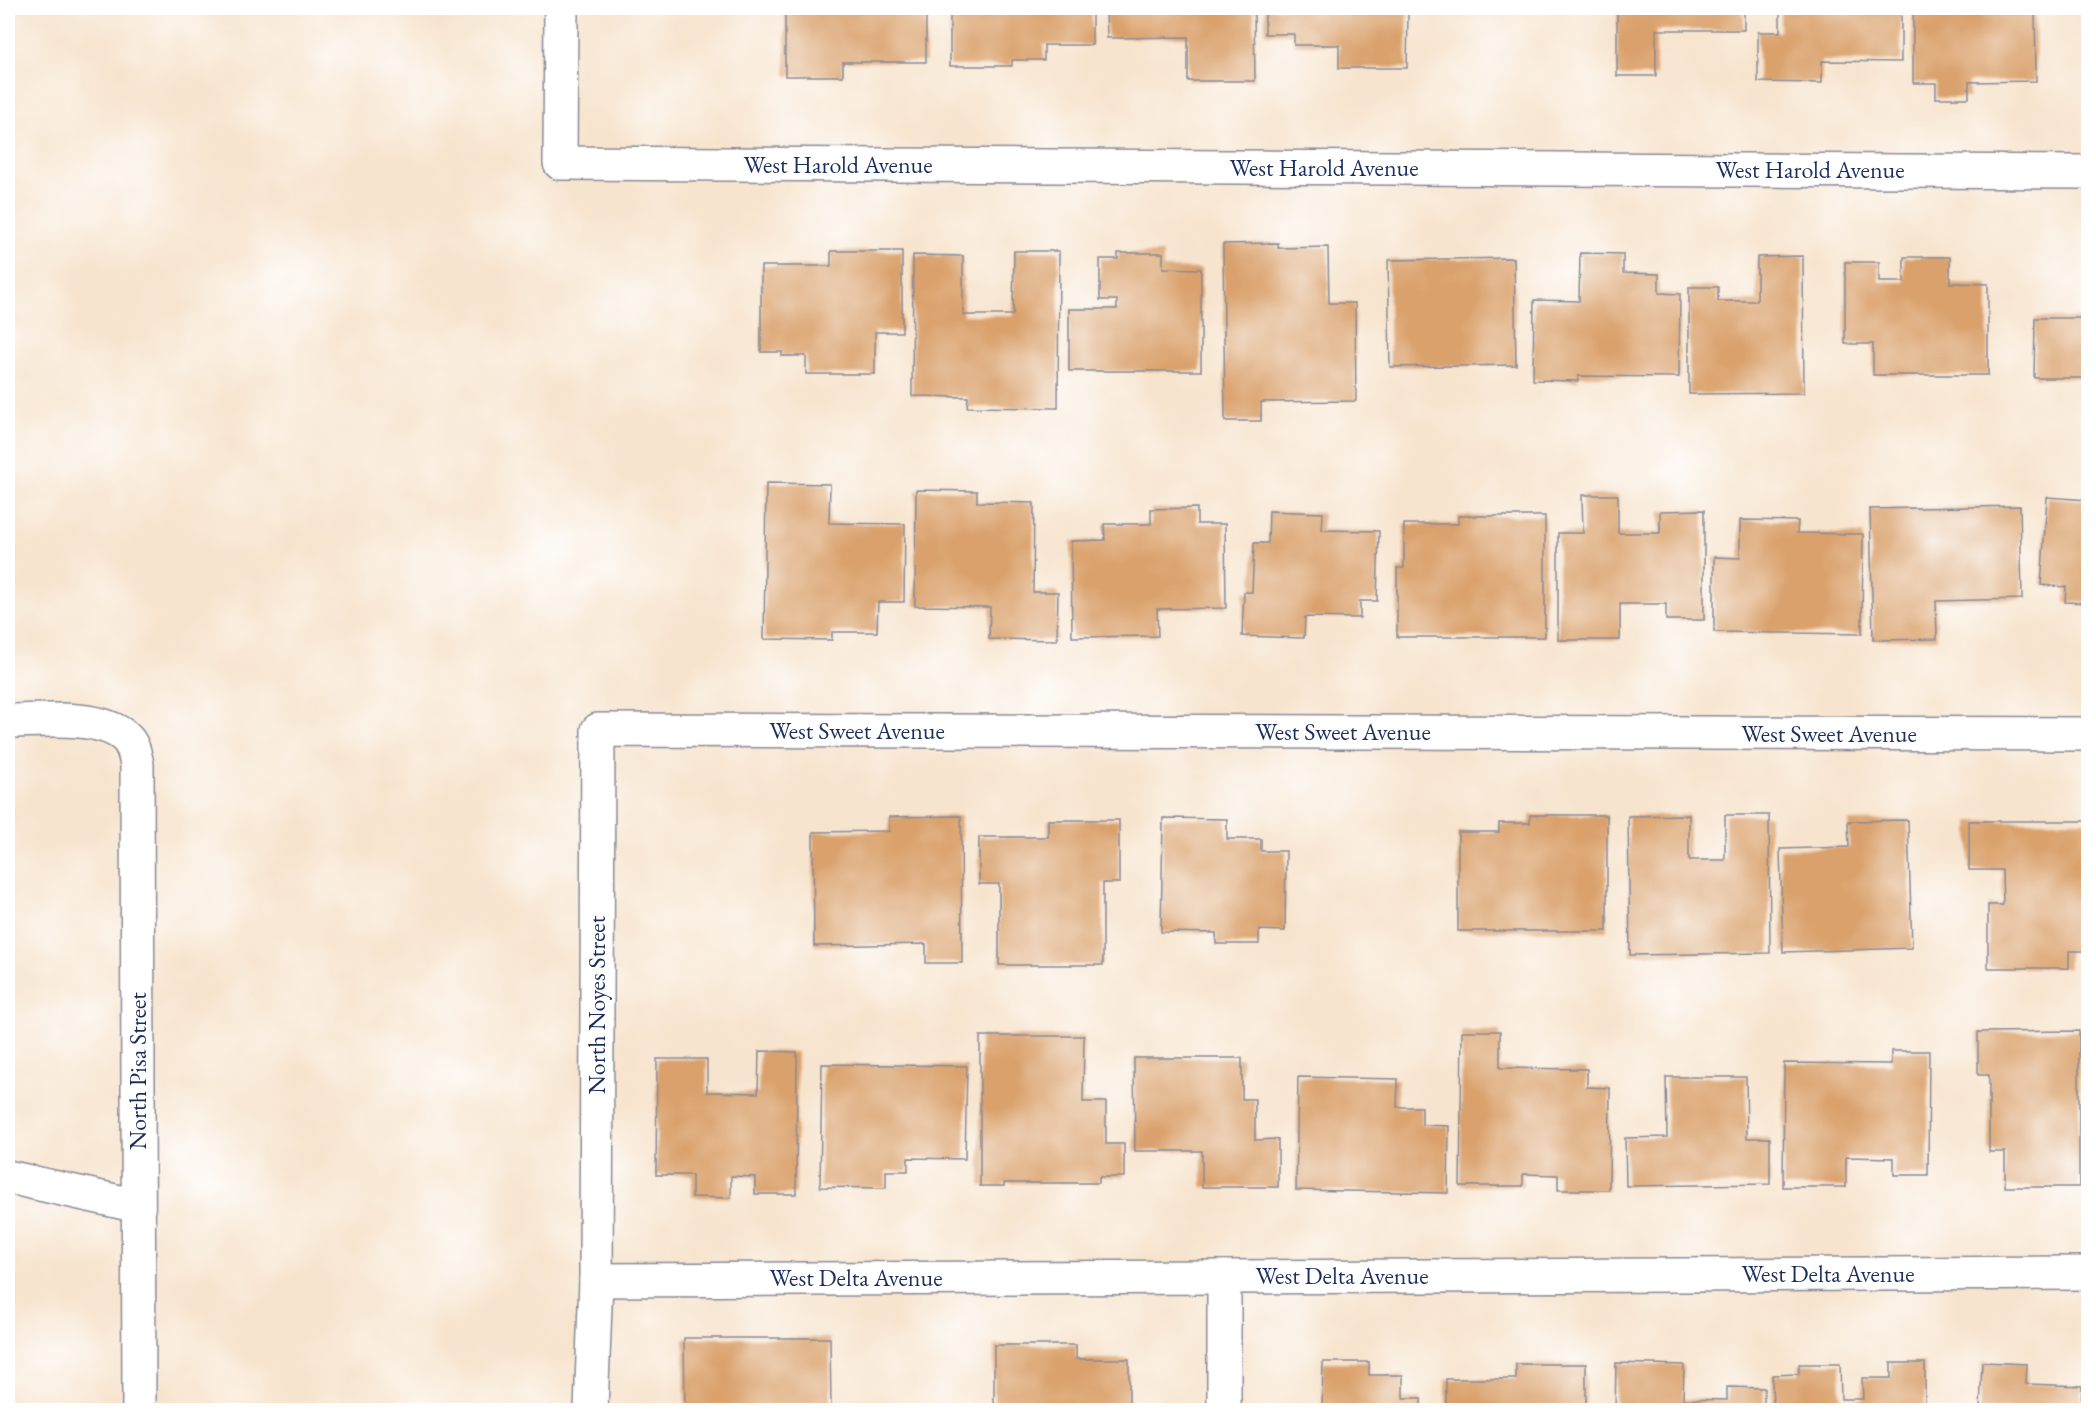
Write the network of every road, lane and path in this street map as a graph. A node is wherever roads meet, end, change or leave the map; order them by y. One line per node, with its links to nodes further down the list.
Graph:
1 (561, 8): 2 (street, West Harold Avenue)
2 (2088, 172)
3 (8, 721): 7 (street, North Pisa Street)
4 (598, 730): 5 (street, West Sweet Avenue); 10 (street, North Noyes Street)
5 (2088, 734)
6 (8, 1177): 7 (street)
7 (138, 1206): 11 (street, North Pisa Street)
8 (2088, 1273): 9 (street, West Delta Avenue)
9 (1224, 1277): 10 (street, West Delta Avenue); 13 (street)
10 (596, 1280): 12 (street, North Noyes Street)
11 (139, 1410)
12 (591, 1410)
13 (1224, 1410)

